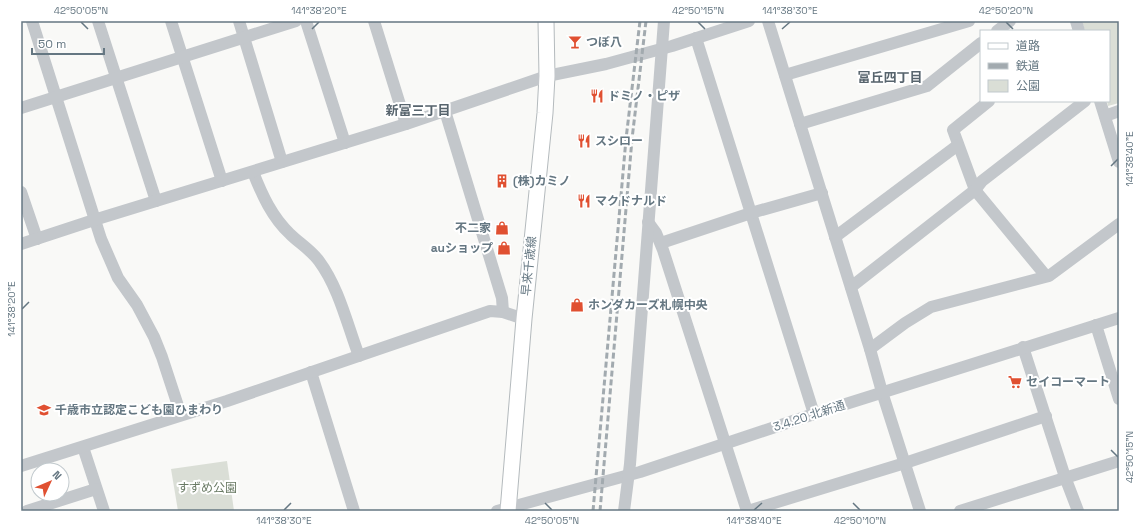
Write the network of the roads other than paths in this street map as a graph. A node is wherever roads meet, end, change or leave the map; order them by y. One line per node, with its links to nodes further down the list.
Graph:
1 (32, 21): 23 (street)
2 (98, 21): 22 (street)
3 (171, 21): 19 (street)
4 (239, 21): 15 (street)
5 (296, 21): 15 (street)
6 (306, 21): 33 (street)
7 (374, 21): 31 (street)
8 (546, 21): 21 (main road, 早来千歳線)
9 (664, 21): 18 (street)
10 (749, 21): 16 (street)
11 (768, 21): 20 (street)
12 (969, 21): 20 (street)
13 (1010, 21): 14 (street)
14 (998, 30)
15 (244, 38): 19 (street); 35 (street)
16 (696, 38): 18 (street); 43 (street)
17 (980, 45): 32 (street)
18 (662, 49): 21 (street); 45 (street)
19 (183, 57): 22 (street); 38 (street)
20 (785, 75): 32 (street)
21 (547, 76): 28 (street); 55 (main road, 早来千歳線)
22 (117, 78): 23 (street); 42 (street)
23 (56, 97): 27 (street); 44 (street)
24 (988, 102): 34 (street)
25 (1084, 102): 39 (street)
26 (1100, 102): 30 (street)
27 (21, 108)
28 (445, 111): 31 (street); 53 (street)
29 (1119, 111): 30 (street)
30 (1105, 116): 36 (street)
31 (406, 124): 33 (street)
32 (800, 124): 41 (street)
33 (345, 142): 35 (street)
34 (958, 145): 39 (street); 47 (street)
35 (282, 162): 37 (street)
36 (1119, 162)
37 (253, 172): 38 (street); 59 (street)
38 (222, 181): 42 (street)
39 (975, 190): 51 (street); 52 (street)
40 (21, 192): 48 (street)
41 (822, 193): 43 (street); 47 (street)
42 (156, 201): 44 (street)
43 (751, 213): 49 (street); 63 (street)
44 (94, 220): 48 (street); 64 (street)
45 (648, 222): 49 (street); 71 (street)
46 (1119, 224): 51 (street)
47 (835, 237): 52 (street)
48 (37, 239): 50 (street)
49 (661, 243): 66 (street)
50 (21, 244)
51 (1046, 276): 58 (street)
52 (851, 286): 58 (street)
53 (503, 312): 55 (street); 59 (street)
54 (1119, 318): 56 (street, 3.4.20 北新通)
55 (524, 319): 74 (main road, 早来千歳線)
56 (1096, 325): 57 (street, 3.4.20 北新通); 62 (street)
57 (1023, 347): 61 (street, 3.4.20 北新通); 65 (street)
58 (870, 349): 61 (street)
59 (359, 356): 60 (street)
60 (312, 372): 64 (street); 77 (street)
61 (882, 392): 63 (street, 3.4.20 北新通); 69 (street)
62 (1119, 399)
63 (814, 414): 66 (street, 3.4.20 北新通)
64 (182, 415): 67 (street)
65 (1046, 416): 69 (street); 72 (street)
66 (726, 443): 71 (street, 3.4.20 北新通); 79 (street)
67 (83, 447): 70 (street); 73 (street)
68 (1119, 461): 72 (street)
69 (905, 463): 79 (street); 80 (street)
70 (21, 466)
71 (628, 476): 74 (street, 3.4.20 北新通); 78 (street)
72 (1065, 478): 81 (street); 82 (street)
73 (96, 489): 75 (street); 76 (street)
74 (505, 510)
75 (27, 511)
76 (104, 511)
77 (354, 511)
78 (624, 511)
79 (747, 511)
80 (920, 511)
81 (960, 511)
82 (1078, 511)

